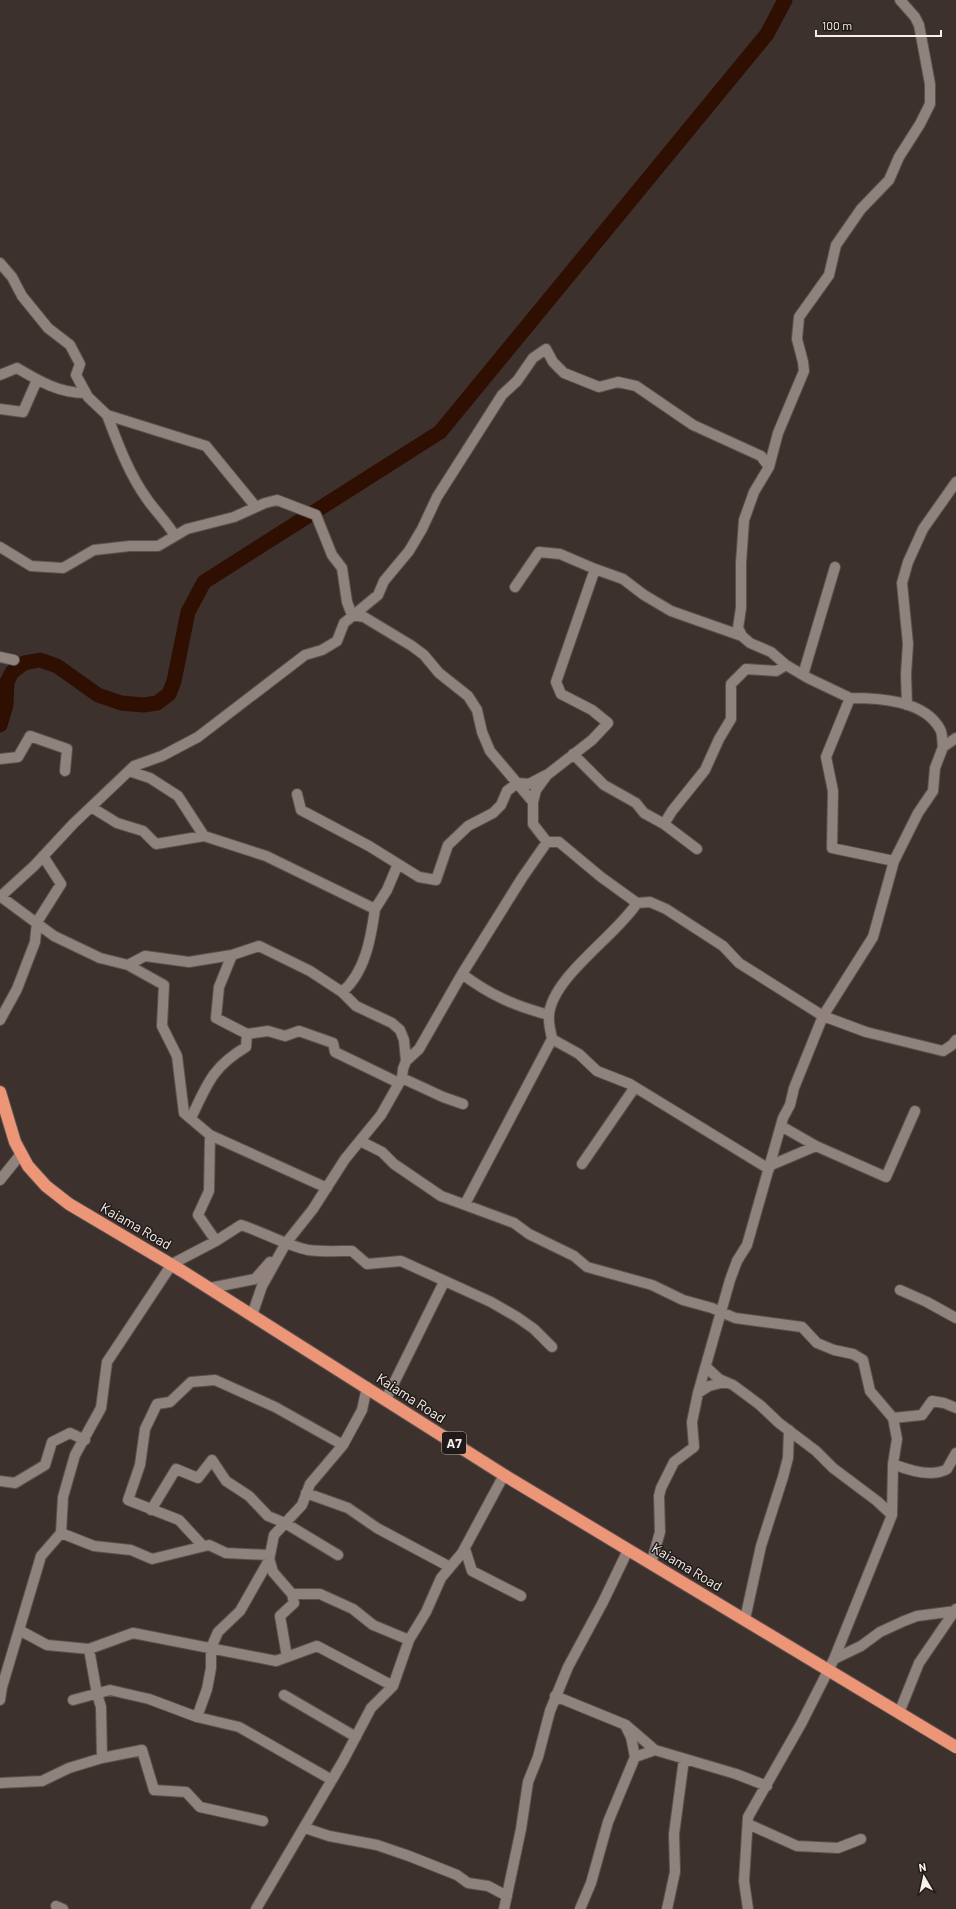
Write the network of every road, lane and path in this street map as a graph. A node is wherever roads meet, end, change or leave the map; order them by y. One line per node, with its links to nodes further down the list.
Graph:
1 (900, 0): 8 (street)
2 (0, 263): 5 (street)
3 (0, 375): 4 (street)
4 (37, 380): 5 (street); 6 (street)
5 (85, 393): 7 (street)
6 (0, 409)
7 (107, 415): 10 (street); 11 (street)
8 (769, 467): 16 (street); 17 (street)
9 (955, 487): 23 (street)
10 (256, 507): 11 (street); 16 (street)
11 (175, 536): 12 (street)
12 (0, 547)
13 (835, 567): 21 (street)
14 (595, 569): 15 (street); 17 (street); 26 (street)
15 (515, 587)
16 (352, 616): 29 (street); 31 (street)
17 (742, 636): 20 (street)
18 (0, 657): 19 (street)
19 (14, 660)
20 (786, 665): 21 (street); 35 (street)
21 (803, 675): 22 (street)
22 (850, 698): 23 (street); 40 (street)
23 (907, 705): 25 (street)
24 (956, 738): 25 (street)
25 (942, 747): 40 (street)
26 (573, 754): 30 (street); 35 (street)
27 (0, 759): 28 (street)
28 (65, 771)
29 (129, 771): 34 (street); 36 (street)
30 (547, 775): 31 (street); 33 (street)
31 (517, 783): 33 (street); 41 (street)
32 (297, 794): 41 (street)
33 (533, 802): 37 (street)
34 (91, 807): 36 (street); 39 (street)
35 (664, 824): 38 (street)
36 (204, 836): 44 (street)
37 (547, 842): 43 (street); 48 (street)
38 (697, 849)
39 (43, 856): 42 (street); 45 (street)
40 (894, 861): 51 (street)
41 (398, 864): 44 (street)
42 (0, 896): 45 (street)
43 (638, 903): 50 (street); 51 (street)
44 (375, 909): 49 (street)
45 (37, 922): 47 (street); 52 (street)
46 (232, 955): 47 (street); 49 (street); 53 (street)
47 (128, 965): 62 (street)
48 (462, 974): 50 (street); 56 (street)
49 (342, 992): 56 (street)
50 (549, 1015): 54 (street)
51 (823, 1016): 55 (street); 63 (street)
52 (0, 1020)
53 (247, 1034): 57 (street); 62 (street)
54 (552, 1039): 58 (street); 72 (street)
55 (956, 1040)
56 (406, 1061): 57 (street)
57 (401, 1081): 60 (street); 65 (street)
58 (635, 1088): 68 (street); 69 (street)
59 (0, 1092): 67 (highway, Kaiama Road / A7)
60 (464, 1104)
61 (915, 1111): 66 (street)
62 (190, 1118): 64 (street)
63 (781, 1126): 66 (street); 69 (street)
64 (210, 1135): 71 (street); 73 (street)
65 (360, 1141): 71 (street); 72 (street)
66 (816, 1146): 69 (street)
67 (21, 1154): 70 (street); 75 (highway, Kaiama Road / A7)
68 (582, 1164)
69 (769, 1167): 79 (street)
70 (0, 1180)
71 (327, 1188): 74 (street)
72 (465, 1204): 79 (street)
73 (216, 1241): 74 (street); 75 (street)
74 (286, 1243): 76 (street); 77 (street); 80 (street)
75 (172, 1264): 77 (highway, Kaiama Road / A7); 91 (street)
76 (444, 1282): 82 (street); 87 (street)
77 (210, 1288): 80 (highway, Kaiama Road / A7)
78 (900, 1290): 81 (street)
79 (722, 1313): 83 (street); 89 (street)
80 (252, 1315): 85 (highway, Kaiama Road / A7)
81 (956, 1318)
82 (552, 1347)
83 (706, 1366): 84 (street); 86 (street)
84 (725, 1382): 86 (street); 90 (street)
85 (367, 1387): 87 (highway, Kaiama Road / A7); 92 (street)
86 (698, 1393): 107 (street)
87 (386, 1399): 95 (highway, Kaiama Road / A7)
88 (956, 1408): 89 (street)
89 (893, 1418): 94 (street)
90 (789, 1430): 99 (street); 112 (street)
91 (85, 1440): 96 (street); 101 (street)
92 (343, 1445): 97 (street); 98 (street)
93 (956, 1453): 94 (street)
94 (893, 1464): 99 (street)
95 (504, 1475): 103 (street); 104 (highway, Kaiama Road / A7)
96 (0, 1481)
97 (306, 1494): 100 (street); 108 (street)
98 (151, 1510): 100 (street); 102 (street)
99 (892, 1515): 118 (street)
100 (285, 1523): 105 (street); 106 (street)
101 (61, 1533): 102 (street); 113 (street)
102 (203, 1546): 106 (street)
103 (464, 1549): 108 (street); 110 (street)
104 (628, 1550): 107 (highway, Kaiama Road / A7); 123 (street)
105 (338, 1555)
106 (269, 1560): 109 (street); 115 (street)
107 (651, 1564): 112 (highway, Kaiama Road / A7)
108 (450, 1567): 114 (street)
109 (292, 1594): 114 (street); 117 (street)
110 (521, 1596)
111 (956, 1611): 118 (street); 126 (street)
112 (744, 1619): 119 (highway, Kaiama Road / A7)
113 (19, 1630): 116 (street); 124 (street)
114 (409, 1640): 120 (street)
115 (212, 1648): 116 (street); 117 (street); 127 (street)
116 (89, 1649): 121 (street)
117 (287, 1657): 120 (street)
118 (834, 1659): 119 (street)
119 (828, 1671): 126 (highway, Kaiama Road / A7); 137 (street)
120 (393, 1686): 129 (street)
121 (97, 1694): 125 (street); 127 (street); 132 (street)
122 (284, 1695): 129 (street)
123 (555, 1696): 128 (street); 142 (street)
124 (0, 1700)
125 (73, 1700)
126 (899, 1713): 130 (highway, Kaiama Road / A7)
127 (197, 1717): 135 (street)
128 (626, 1725): 131 (street); 133 (street)
129 (356, 1737): 135 (street)
130 (956, 1747)
131 (655, 1750): 133 (street); 134 (street)
132 (102, 1758): 136 (street); 138 (street)
133 (635, 1758): 145 (street)
134 (684, 1759): 137 (street); 146 (street)
135 (332, 1780): 140 (street)
136 (0, 1783)
137 (767, 1786): 139 (street)
138 (263, 1821)
139 (748, 1824): 141 (street); 147 (street)
140 (305, 1828): 142 (street); 143 (street)
141 (861, 1839)
142 (507, 1896): 144 (street)
143 (256, 1909)
144 (504, 1909)
145 (580, 1909)
146 (668, 1909)
147 (748, 1909)

